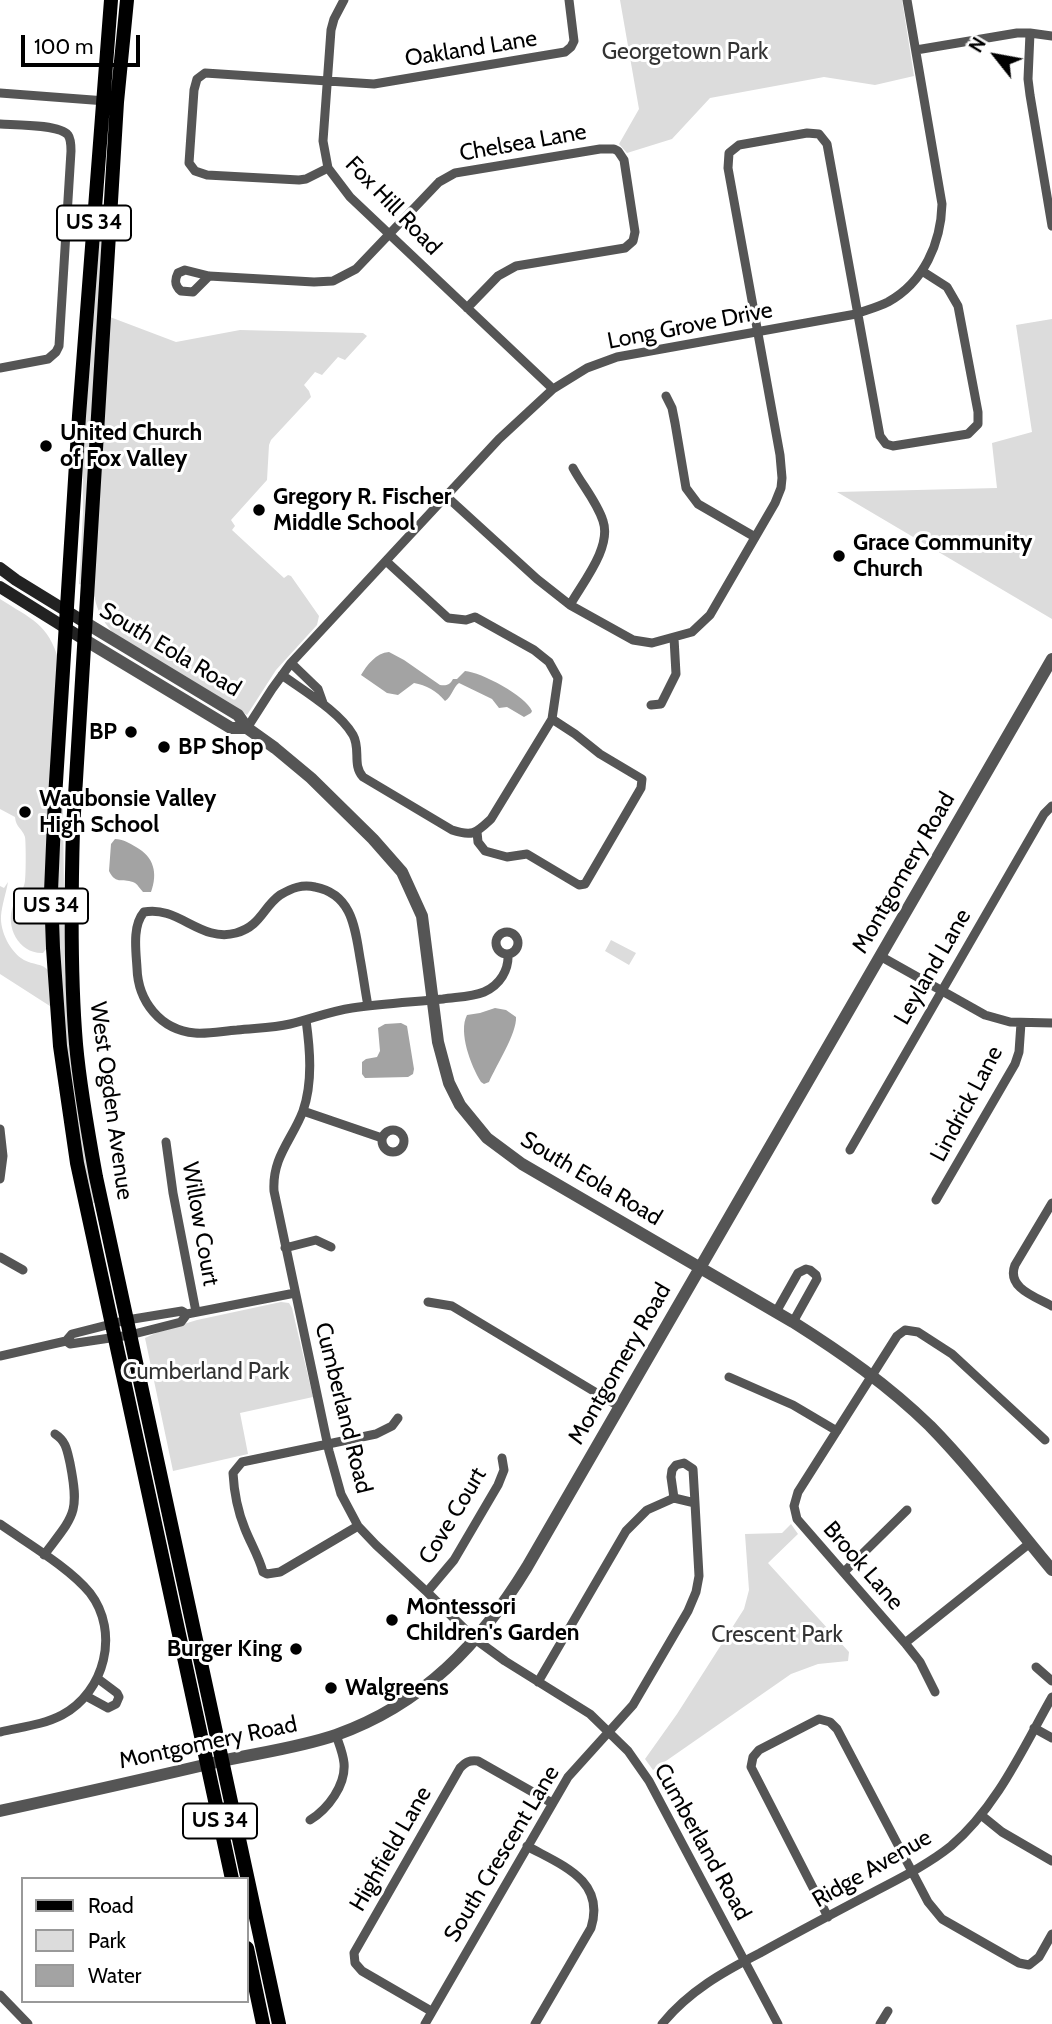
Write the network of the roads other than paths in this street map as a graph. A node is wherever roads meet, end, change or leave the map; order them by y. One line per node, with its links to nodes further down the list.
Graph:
1 (111, 0): 11 (main road, West Ogden Avenue / US 34)
2 (127, 0): 11 (main road, West Ogden Avenue / US 34)
3 (344, 0): 9 (street, Fox Hill Road)
4 (569, 0): 9 (street, Oakland Lane)
5 (907, 0): 8 (street, Long Grove Drive)
6 (1030, 33): 7 (street); 8 (street); 14 (street)
7 (1052, 36)
8 (916, 50): 16 (street, Long Grove Drive)
9 (327, 81): 13 (street, Fox Hill Road); 13 (street, Oakland Lane)
10 (0, 93): 11 (street)
11 (110, 102): 31 (main road, West Ogden Avenue / US 34); 32 (main road, West Ogden Avenue / US 34)
12 (0, 124): 21 (street)
13 (328, 168): 15 (street, Fox Hill Road)
14 (1052, 226)
15 (389, 234): 17 (street); 18 (street, Fox Hill Road); 18 (street, Chelsea Lane)
16 (922, 271): 19 (street, Long Grove Drive); 19 (street)
17 (209, 276)
18 (467, 308): 22 (street, Fox Hill Road)
19 (856, 314): 20 (street, Long Grove Drive); 20 (street)
20 (757, 331): 22 (street, Long Grove Drive); 26 (street)
21 (0, 368)
22 (553, 389): 25 (street, Long Grove Drive)
23 (666, 396): 26 (street)
24 (573, 468): 30 (street)
25 (446, 496): 27 (street, Long Grove Drive); 30 (street)
26 (755, 537): 34 (street)
27 (386, 561): 37 (street, Long Grove Drive); 41 (street)
28 (0, 568): 31 (main road, South Eola Road)
29 (0, 587): 33 (main road, South Eola Road)
30 (570, 605): 34 (street)
31 (67, 612): 32 (main road, South Eola Road); 33 (main road, West Ogden Avenue / US 34)
32 (86, 623): 35 (main road, West Ogden Avenue / US 34); 42 (street, South Eola Road)
33 (66, 629): 35 (main road, South Eola Road); 73 (main road, West Ogden Avenue / US 34)
34 (674, 638): 40 (street)
35 (85, 640): 42 (street, South Eola Road); 71 (main road, West Ogden Avenue / US 34)
36 (1052, 659): 46 (street, Montgomery Road)
37 (291, 663): 38 (street, Long Grove Drive); 39 (street)
38 (282, 675): 39 (street); 42 (street, Long Grove Drive)
39 (323, 703): 44 (street)
40 (651, 705)
41 (552, 719): 44 (street); 44 (street)
42 (247, 728): 48 (street, South Eola Road)
43 (1052, 806): 47 (street, Leyland Lane)
44 (477, 832)
45 (508, 954): 48 (street)
46 (880, 956): 47 (street); 64 (street, Montgomery Road)
47 (942, 991): 51 (street); 57 (street, Leyland Lane)
48 (433, 1000): 49 (street); 64 (street, South Eola Road)
49 (368, 1006): 50 (street); 50 (street)
50 (306, 1020): 53 (street, Cumberland Road)
51 (1021, 1023): 52 (street); 59 (street, Lindrick Lane)
52 (1052, 1023)
53 (303, 1111): 55 (street); 62 (street, Cumberland Road)
54 (0, 1129): 58 (street)
55 (382, 1138)
56 (166, 1142): 70 (street, Willow Court)
57 (850, 1150)
58 (0, 1179)
59 (936, 1200)
60 (1052, 1203): 68 (street)
61 (331, 1247): 62 (street)
62 (285, 1248): 66 (street, Cumberland Road)
63 (0, 1257): 65 (street)
64 (700, 1268): 69 (street, South Eola Road); 79 (street, Montgomery Road)
65 (23, 1270)
66 (295, 1293): 70 (street); 84 (street, Cumberland Road)
67 (428, 1301): 79 (street)
68 (1052, 1306)
69 (776, 1312): 72 (street, South Eola Road); 72 (street)
70 (192, 1313): 71 (street); 74 (street)
71 (127, 1320): 73 (street); 74 (main road, West Ogden Avenue / US 34)
72 (793, 1322): 77 (street, South Eola Road)
73 (113, 1331): 74 (street); 75 (street); 75 (street); 111 (main road, West Ogden Avenue / US 34)
74 (130, 1335): 110 (main road, West Ogden Avenue / US 34)
75 (66, 1341): 76 (street)
76 (0, 1356)
77 (872, 1375): 81 (street, Brook Lane); 83 (street, Brook Lane); 91 (street, South Eola Road)
78 (729, 1377): 81 (street)
79 (620, 1407): 96 (street, Montgomery Road)
80 (398, 1418): 84 (street)
81 (837, 1431): 94 (street, Brook Lane)
82 (55, 1434): 92 (street)
83 (1045, 1440)
84 (328, 1443): 90 (street, Cumberland Road); 90 (street)
85 (502, 1458): 95 (street, Cove Court)
86 (674, 1499): 87 (street); 87 (street, South Crescent Lane); 101 (street)
87 (695, 1503): 107 (street, South Crescent Lane)
88 (907, 1510): 94 (street)
89 (0, 1524): 92 (street)
90 (358, 1526): 95 (street, Cumberland Road)
91 (1030, 1543): 93 (street, South Eola Road); 97 (street, Brook Lane)
92 (44, 1555): 99 (street)
93 (1052, 1570)
94 (844, 1572): 97 (street, Brook Lane)
95 (427, 1592): 96 (street, Cumberland Road)
96 (475, 1639): 101 (street, Cumberland Road); 108 (street, Montgomery Road)
97 (905, 1643): 102 (street)
98 (1036, 1667): 100 (street)
99 (97, 1678): 103 (street); 103 (street)
100 (1052, 1681)
101 (538, 1682): 107 (street, Cumberland Road)
102 (934, 1692)
103 (86, 1696): 106 (street)
104 (1052, 1697): 105 (street, Ridge Avenue)
105 (1034, 1728): 109 (street); 114 (street, Ridge Avenue)
106 (0, 1732)
107 (609, 1732): 112 (street, South Crescent Lane); 125 (street, Cumberland Road)
108 (336, 1735): 110 (street, Montgomery Road); 115 (street)
109 (1052, 1738)
110 (222, 1760): 111 (street, Montgomery Road); 120 (main road, West Ogden Avenue / US 34)
111 (207, 1764): 113 (street, Montgomery Road); 119 (main road, West Ogden Avenue / US 34)
112 (552, 1803): 116 (street, South Crescent Lane); 127 (street, Highfield Lane)
113 (0, 1811)
114 (981, 1815): 117 (street); 118 (street, Ridge Avenue)
115 (310, 1821)
116 (527, 1846): 127 (street, South Crescent Lane); 133 (street)
117 (1052, 1861)
118 (912, 1871): 122 (street, Ridge Avenue); 122 (street); 123 (street)
119 (232, 1877)
120 (247, 1877)
121 (248, 1880): 131 (main road, West Ogden Avenue / US 34)
122 (828, 1917): 125 (street, Ridge Avenue)
123 (1052, 1934)
124 (248, 1953): 130 (main road)
125 (745, 1961): 134 (street, Ridge Avenue); 135 (street, Cumberland Road)
126 (0, 1995): 129 (street)
127 (431, 2011): 132 (street, South Crescent Lane)
128 (888, 2011): 136 (street)
129 (28, 2024)
130 (263, 2024)
131 (279, 2024)
132 (425, 2024)
133 (536, 2024)
134 (662, 2024)
135 (778, 2024)
136 (880, 2024)

